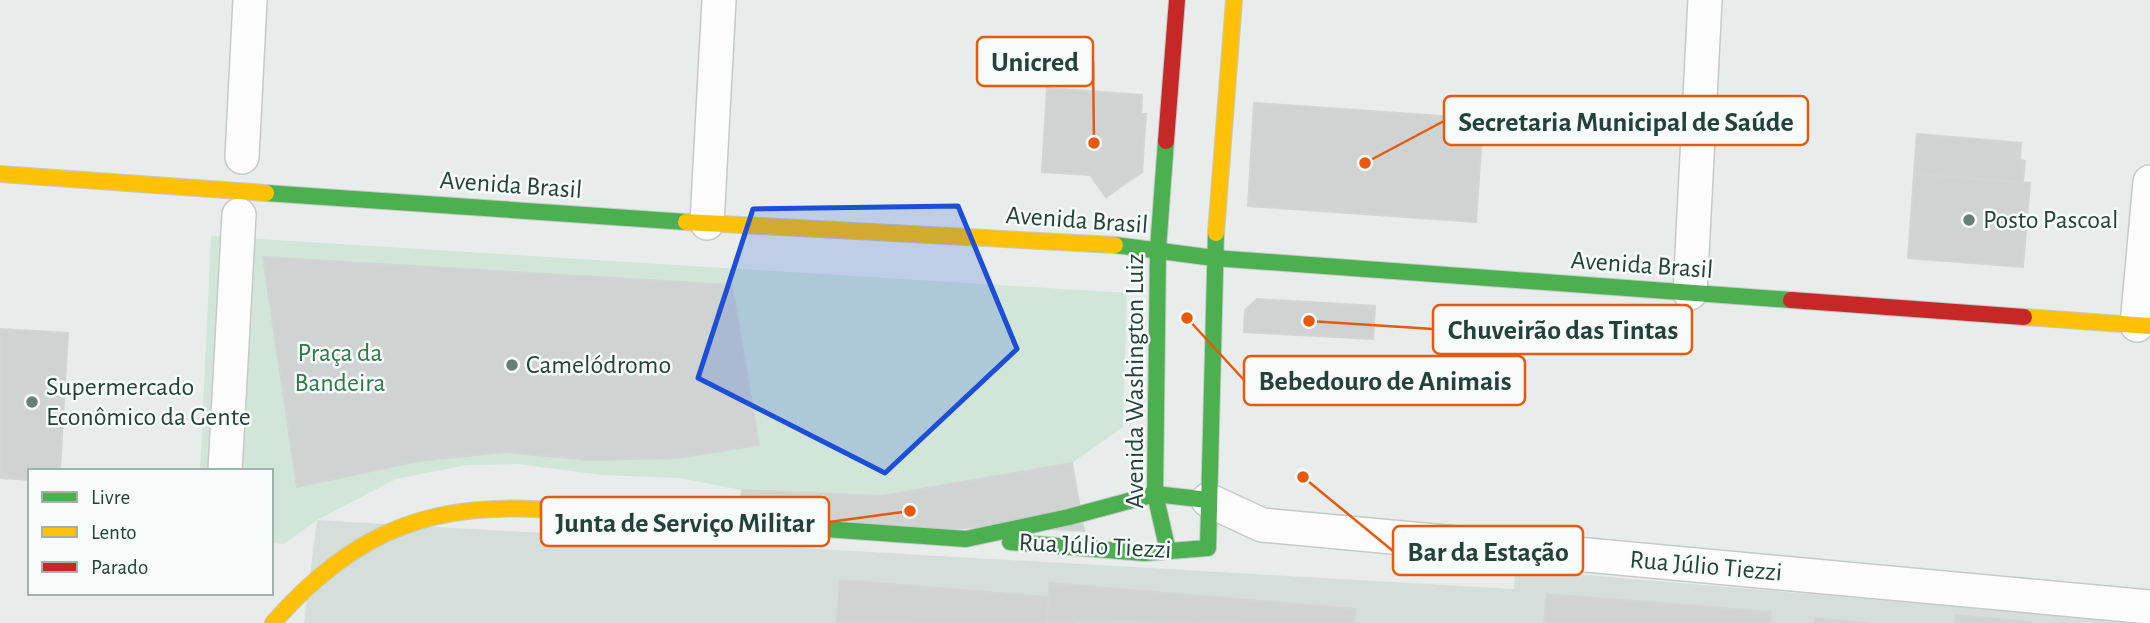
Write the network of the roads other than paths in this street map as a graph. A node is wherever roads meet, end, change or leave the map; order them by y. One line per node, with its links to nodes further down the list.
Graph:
1 (250, 0): 6 (street)
2 (719, 0): 10 (street)
3 (1177, 0): 11 (street, Avenida Washington Luiz)
4 (1234, 0): 12 (street)
5 (1705, 0): 13 (street)
6 (242, 157)
7 (0, 174): 10 (street, Avenida Brasil)
8 (2150, 181): 14 (street)
9 (239, 215): 15 (street)
10 (707, 223): 11 (street, Avenida Brasil)
11 (1158, 249): 12 (street, Avenida Brasil); 16 (street, Avenida Washington Luiz)
12 (1214, 258): 13 (street, Avenida Brasil); 17 (street)
13 (1690, 293): 14 (street, Avenida Brasil)
14 (2143, 326)
15 (225, 469)
16 (1155, 494): 17 (street, Rua Júlio Tiezzi); 19 (street); 21 (street, Avenida Washington Luiz)
17 (1208, 500): 18 (street, Rua Júlio Tiezzi); 20 (street)
18 (1262, 525): 20 (street, Rua Júlio Tiezzi); 22 (street, Rua Júlio Tiezzi)
19 (966, 539): 21 (street, Rua Júlio Tiezzi); 23 (street, Rua Júlio Tiezzi)
20 (1208, 548): 21 (street, Rua Júlio Tiezzi)
21 (1168, 551)
22 (2150, 607)
23 (273, 623)

